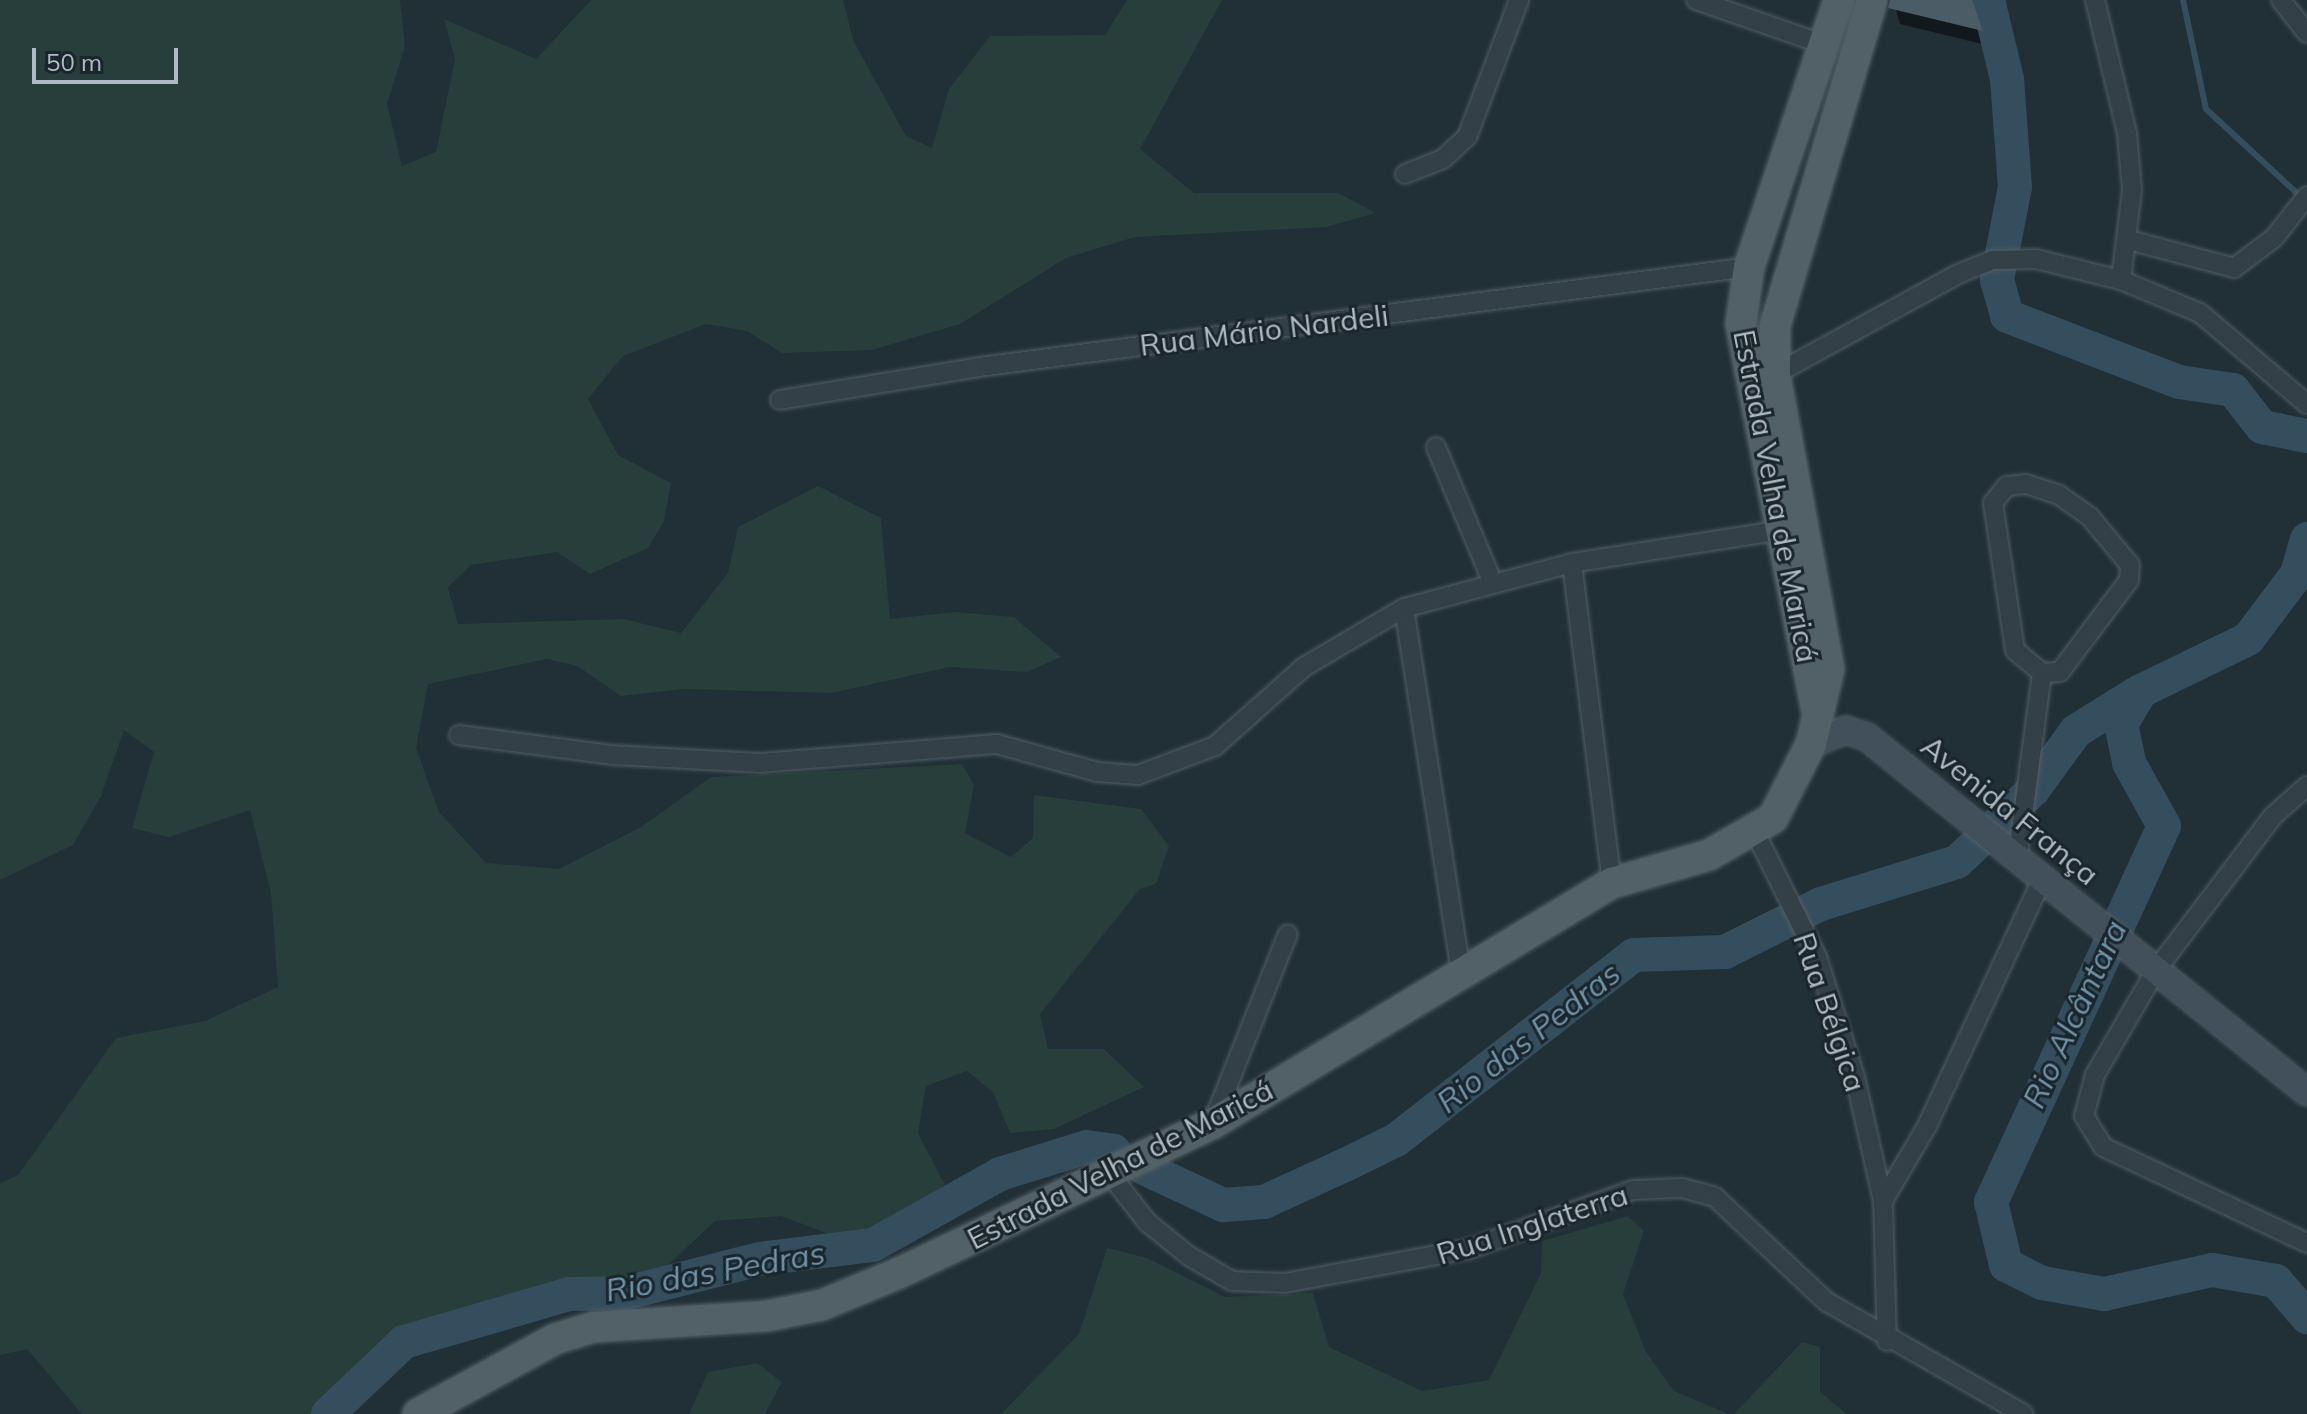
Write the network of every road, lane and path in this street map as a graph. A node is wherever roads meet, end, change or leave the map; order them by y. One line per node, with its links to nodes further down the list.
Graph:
1 (1519, 0): 9 (street)
2 (1696, 0): 8 (street)
3 (1839, 0): 8 (main road, Estrada Velha de Maricá)
4 (1872, 0): 14 (main road, Estrada Velha de Maricá)
5 (2095, 0): 11 (street)
6 (2281, 0): 7 (street)
7 (2307, 33)
8 (1825, 45): 12 (main road, Estrada Velha de Maricá)
9 (1405, 174)
10 (2307, 196): 11 (street)
11 (2129, 240): 13 (street)
12 (1749, 267): 14 (main road, Estrada Velha de Maricá); 15 (street, Rua Mário Nardeli)
13 (2121, 280): 14 (street); 16 (street)
14 (1763, 381): 18 (main road, Estrada Velha de Maricá); 23 (main road, Estrada Velha de Maricá)
15 (780, 400)
16 (2307, 404)
17 (1436, 447): 20 (street)
18 (1782, 530): 19 (street); 23 (main road, Estrada Velha de Maricá)
19 (1572, 563): 20 (street); 29 (street)
20 (1493, 583): 21 (street)
21 (1404, 608): 24 (street); 32 (street)
22 (2042, 673): 22 (street); 27 (street)
23 (1814, 731): 26 (main road, Estrada Velha de Maricá); 27 (street, Avenida França)
24 (459, 735)
25 (2307, 786): 31 (street)
26 (1755, 832): 29 (main road, Estrada Velha de Maricá); 36 (street, Rua Bélgica)
27 (2018, 853): 28 (street, Avenida França)
28 (2043, 877): 31 (street, Avenida França); 36 (street)
29 (1612, 883): 32 (main road, Estrada Velha de Maricá)
30 (1288, 934): 34 (street)
31 (2156, 970): 33 (street, Avenida França); 37 (street)
32 (1462, 978): 34 (main road, Estrada Velha de Maricá)
33 (2307, 1092)
34 (1212, 1124): 35 (main road, Estrada Velha de Maricá)
35 (1109, 1173): 38 (street, Rua Inglaterra); 39 (main road, Estrada Velha de Maricá)
36 (1883, 1201): 38 (street, Rua Bélgica)
37 (2307, 1243)
38 (1887, 1341): 40 (street, Rua Inglaterra)
39 (418, 1414)
40 (2023, 1414)

